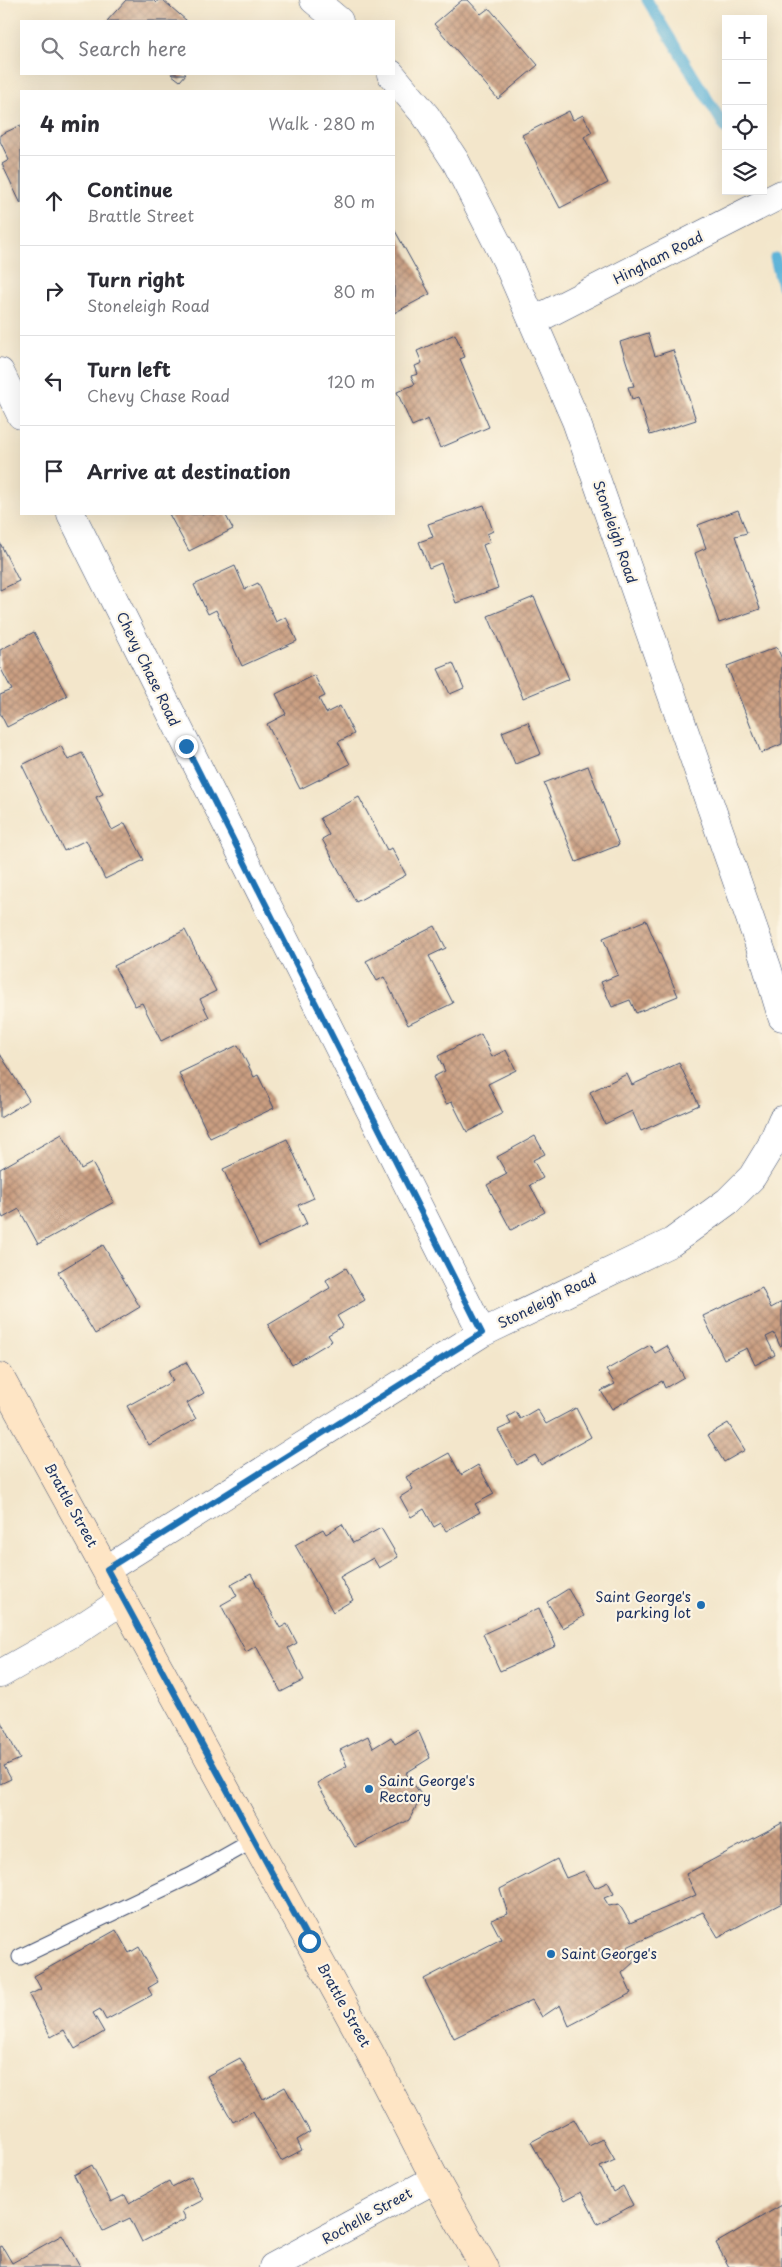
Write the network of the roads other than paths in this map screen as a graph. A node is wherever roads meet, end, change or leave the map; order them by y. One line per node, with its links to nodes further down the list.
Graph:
1 (314, 0): 2 (street)
2 (338, 20)
3 (392, 75): 5 (street, Stoneleigh Road)
4 (782, 194): 5 (street, Hingham Road)
5 (533, 321): 9 (street, Stoneleigh Road)
6 (0, 372): 7 (street)
7 (20, 413)
8 (71, 515): 11 (street, Chevy Chase Road)
9 (782, 1017)
10 (782, 1120): 11 (street, Stoneleigh Road)
11 (482, 1333): 13 (street, Stoneleigh Road)
12 (0, 1377): 13 (street, Brattle Street)
13 (107, 1569): 14 (street, Brattle Street)
14 (123, 1600): 15 (street); 16 (street, Brattle Street)
15 (0, 1674)
16 (254, 1840): 17 (lane); 18 (street, Brattle Street)
17 (20, 1957)
18 (435, 2179): 19 (street, Rochelle Street); 20 (street, Brattle Street)
19 (273, 2267)
20 (484, 2267)

